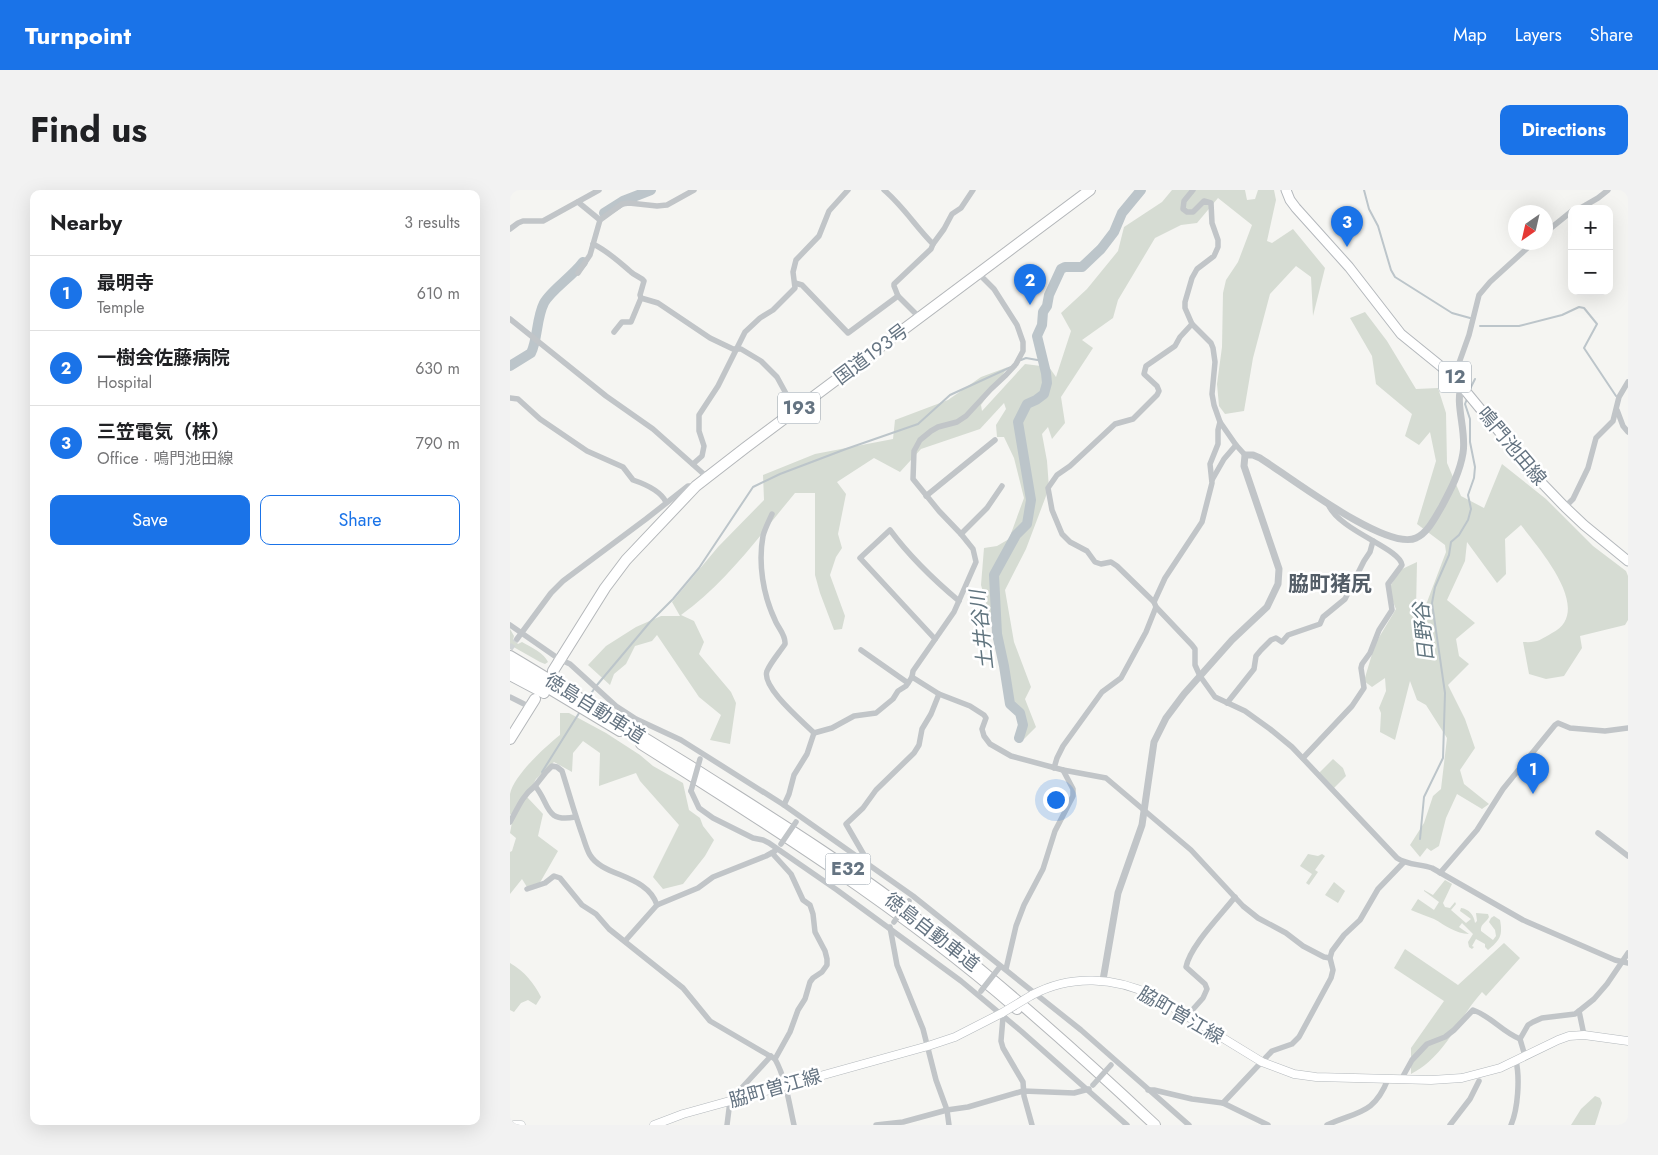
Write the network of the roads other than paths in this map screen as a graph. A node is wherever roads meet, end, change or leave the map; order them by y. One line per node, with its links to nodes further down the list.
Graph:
1 (599, 190): 10 (street)
2 (694, 190): 13 (street)
3 (848, 190): 21 (street)
4 (884, 190): 17 (street)
5 (973, 190): 17 (street)
6 (1090, 190): 20 (highway, 国道193号 / 193)
7 (1192, 190): 26 (street)
8 (1286, 190): 29 (main road, 鳴門池田線 / 12)
9 (1608, 190): 11 (street)
10 (578, 202): 13 (street); 15 (street)
11 (1586, 205)
12 (1568, 214): 14 (street)
13 (600, 220): 16 (street)
14 (1553, 226)
15 (510, 229)
16 (593, 244): 19 (street); 23 (street)
17 (933, 244): 22 (street)
18 (1525, 250): 29 (street)
19 (578, 273)
20 (978, 274): 24 (highway, 国道193号 / 193); 45 (street)
21 (795, 283): 22 (street); 28 (street)
22 (898, 296): 24 (street)
23 (641, 298): 27 (street); 28 (street)
24 (919, 317): 34 (highway, 国道193号 / 193)
25 (510, 319): 40 (street)
26 (1192, 324): 35 (street); 54 (street)
27 (614, 332)
28 (737, 349): 34 (street); 40 (street)
29 (1454, 376): 31 (main road, 鳴門池田線 / 12)
30 (1628, 382): 33 (street)
31 (1462, 386): 47 (street); 48 (main road, 鳴門池田線 / 12)
32 (510, 398): 46 (street)
33 (1617, 409): 36 (street); 48 (street)
34 (795, 410): 41 (highway, 国道193号 / 193)
35 (1220, 422): 38 (street); 42 (street)
36 (1628, 432)
37 (995, 440): 45 (street)
38 (1236, 445): 39 (street); 42 (street)
39 (1245, 455): 47 (street); 66 (street)
40 (693, 464): 41 (street)
41 (707, 477): 43 (highway, 国道193号 / 193)
42 (1212, 480): 54 (street)
43 (696, 486): 46 (street); 62 (highway, 国道193号 / 193)
44 (1002, 486): 50 (street)
45 (926, 496): 50 (street)
46 (666, 502): 56 (street)
47 (1328, 504): 51 (street)
48 (1565, 507): 52 (main road, 鳴門池田線 / 12)
49 (772, 514): 74 (street)
50 (961, 534): 53 (street)
51 (1373, 541): 72 (street); 78 (street)
52 (1628, 561)
53 (959, 601): 58 (street); 58 (street)
54 (1155, 605): 66 (street); 79 (street)
55 (510, 624): 56 (street)
56 (522, 633): 57 (street); 62 (street)
57 (517, 639)
58 (935, 639): 67 (street)
59 (510, 650): 70 (highway)
60 (861, 650): 67 (street)
61 (510, 656): 70 (highway, 徳島自動車道 / E32)
62 (559, 659): 64 (highway, 国道193号 / 193); 77 (street)
63 (510, 665): 75 (highway, 徳島自動車道 / E32)
64 (552, 671)
65 (510, 675): 75 (highway)
66 (1200, 676): 72 (street); 83 (street)
67 (910, 680): 68 (street); 74 (street)
68 (939, 694): 79 (street); 90 (street)
69 (510, 697): 71 (street)
70 (581, 699): 137 (highway, 徳島自動車道 / E32)
71 (532, 703): 76 (highway)
72 (1227, 703): 78 (street)
73 (1628, 728): 92 (street)
74 (814, 733): 82 (street)
75 (629, 737): 137 (highway, 徳島自動車道 / E32)
76 (510, 739)
77 (701, 756): 82 (street); 88 (street, bridge)
78 (1303, 758): 91 (street)
79 (1054, 768): 80 (street)
80 (1063, 770): 83 (street); 102 (street)
81 (535, 786): 85 (street); 85 (street); 86 (street)
82 (784, 805): 84 (street)
83 (1145, 810): 94 (street); 103 (street)
84 (800, 816): 88 (street, bridge); 90 (street)
85 (575, 817): 96 (street)
86 (510, 822)
87 (1598, 833): 89 (street)
88 (777, 849): 96 (street); 97 (street); 114 (street)
89 (1628, 856)
90 (863, 861): 95 (street)
91 (1404, 862): 92 (street); 100 (street)
92 (1440, 873): 101 (street)
93 (528, 889): 98 (street)
94 (1235, 897): 100 (street); 108 (street)
95 (911, 898): 97 (street, bridge); 102 (street)
96 (656, 905): 98 (street)
97 (890, 928): 104 (street); 112 (street)
98 (625, 940): 114 (street)
99 (1628, 953): 101 (street)
100 (1330, 958): 116 (street)
101 (1625, 962): 106 (street)
102 (1002, 968): 104 (street, bridge); 105 (street)
103 (1103, 980): 105 (main road, 脇町曽江線); 108 (main road, 脇町曽江線)
104 (979, 993): 107 (street)
105 (1034, 994): 107 (main road, 脇町曽江線, bridge); 117 (street)
106 (1579, 1011): 109 (street); 110 (street)
107 (1002, 1015): 112 (main road, 脇町曽江線); 122 (street); 124 (street)
108 (1187, 1016): 116 (main road, 脇町曽江線)
109 (1584, 1035): 111 (main road, 脇町曽江線); 113 (main road, 脇町曽江線)
110 (1520, 1039): 113 (street); 118 (street)
111 (1628, 1041)
112 (928, 1046): 121 (main road, 脇町曽江線); 127 (street)
113 (1526, 1056): 115 (main road, 脇町曽江線)
114 (773, 1057): 121 (street); 125 (street)
115 (1516, 1061): 118 (main road, 脇町曽江線); 142 (street)
116 (1262, 1062): 119 (main road, 脇町曽江線); 126 (street)
117 (1113, 1063): 122 (street, bridge); 123 (street)
118 (1402, 1078): 119 (main road, 脇町曽江線)
119 (1388, 1079): 140 (street)
120 (1479, 1082): 141 (street)
121 (784, 1086): 125 (main road, 脇町曽江線); 132 (street)
122 (1091, 1088): 124 (street); 136 (street)
123 (1148, 1090): 126 (street); 138 (street)
124 (1023, 1091): 127 (street); 135 (street)
125 (734, 1100): 130 (main road, 脇町曽江線); 131 (street)
126 (1223, 1102): 139 (street)
127 (947, 1110): 133 (street); 134 (street)
128 (514, 1125): 129 (main road)
129 (521, 1125)
130 (654, 1125)
131 (726, 1125)
132 (794, 1125)
133 (876, 1125)
134 (949, 1125)
135 (1032, 1125)
136 (1127, 1125)
137 (1154, 1125)
138 (1189, 1125)
139 (1268, 1125)
140 (1326, 1125)
141 (1450, 1125)
142 (1511, 1125)

